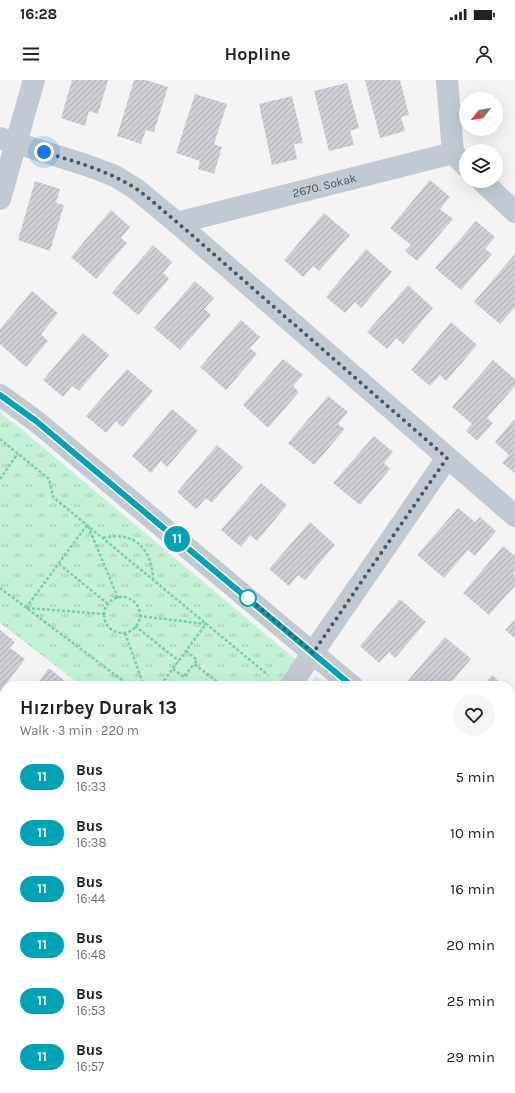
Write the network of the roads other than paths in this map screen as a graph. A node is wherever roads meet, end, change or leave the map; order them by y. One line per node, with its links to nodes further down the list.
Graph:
1 (34, 80): 3 (street)
2 (447, 80): 4 (street)
3 (8, 140): 6 (street); 8 (street)
4 (459, 160): 8 (street, 2670. Sokak)
5 (489, 188): 7 (street)
6 (0, 199)
7 (515, 212)
8 (178, 223): 10 (street)
9 (0, 395): 12 (street)
10 (447, 458): 11 (street); 12 (street)
11 (515, 516)
12 (313, 653): 13 (street); 14 (street)
13 (282, 681)
14 (346, 681)

